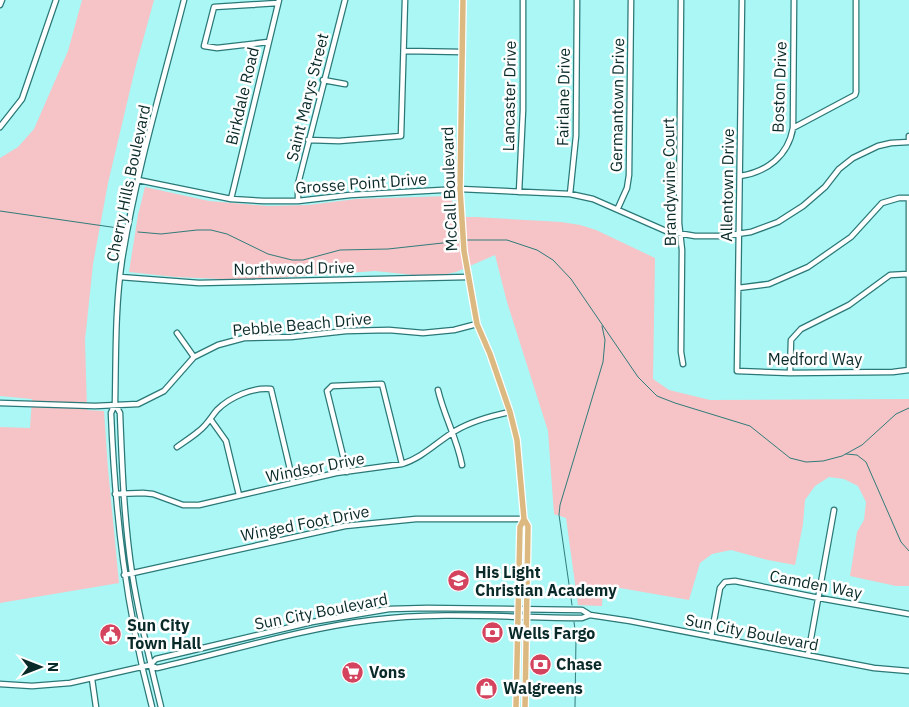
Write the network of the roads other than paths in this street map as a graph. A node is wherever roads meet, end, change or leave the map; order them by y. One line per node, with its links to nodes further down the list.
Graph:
1 (2, 0): 15 (street)
2 (56, 0): 21 (street)
3 (184, 0): 27 (street, Cherry Hills Boulevard)
4 (344, 0): 19 (street, Saint Marys Street)
5 (405, 0): 17 (street)
6 (463, 0): 18 (main road, McCall Boulevard)
7 (523, 0): 29 (street, Lancaster Drive)
8 (577, 0): 30 (street, Fairlane Drive)
9 (631, 0): 34 (street, Germantown Drive)
10 (682, 0): 35 (street, Brandywine Court)
11 (742, 0): 26 (street, Allentown Drive)
12 (794, 0): 22 (street, Boston Drive)
13 (856, 0): 22 (street)
14 (279, 2): 16 (street, Birkdale Road); 16 (street)
15 (0, 5)
16 (268, 42): 31 (street, Birkdale Road)
17 (405, 51): 18 (street); 24 (street)
18 (462, 52): 28 (main road, McCall Boulevard)
19 (323, 80): 20 (street); 24 (street, Saint Marys Street)
20 (345, 84)
21 (0, 127)
22 (793, 128): 26 (street, Boston Drive)
23 (909, 136): 25 (street)
24 (308, 140): 33 (street, Saint Marys Street)
25 (909, 142): 36 (street, Grosse Point Drive)
26 (740, 176): 36 (street, Allentown Drive)
27 (138, 180): 31 (street, Grosse Point Drive); 38 (street, Cherry Hills Boulevard)
28 (460, 189): 29 (street, Grosse Point Drive); 33 (street, Grosse Point Drive); 39 (main road, McCall Boulevard)
29 (520, 192): 30 (street, Grosse Point Drive)
30 (570, 194): 34 (street, Grosse Point Drive)
31 (231, 198): 33 (street, Grosse Point Drive)
32 (909, 198): 37 (street); 40 (street)
33 (298, 201)
34 (618, 208): 35 (street, Grosse Point Drive)
35 (681, 234): 36 (street, Grosse Point Drive); 45 (street, Brandywine Court)
36 (739, 234): 40 (street, Allentown Drive)
37 (908, 274): 41 (street); 47 (street)
38 (120, 277): 39 (street, Northwood Drive); 50 (street, Cherry Hills Boulevard)
39 (468, 277): 42 (main road, McCall Boulevard)
40 (738, 288): 46 (street, Allentown Drive)
41 (909, 319): 47 (street, Medford Way)
42 (477, 324): 44 (street, Pebble Beach Drive); 51 (main road, McCall Boulevard)
43 (177, 333): 44 (street)
44 (194, 357): 50 (street, Pebble Beach Drive)
45 (683, 364)
46 (738, 371): 47 (street, Medford Way)
47 (790, 373)
48 (438, 390): 53 (street)
49 (0, 403): 50 (street, Pebble Beach Drive)
50 (115, 404): 59 (street, Cherry Hills Boulevard); 60 (street, Cherry Hills Boulevard)
51 (510, 412): 53 (street, Windsor Drive); 63 (main road, McCall Boulevard)
52 (211, 420): 54 (street); 58 (street); 61 (street)
53 (454, 432): 55 (street, Windsor Drive); 56 (street)
54 (177, 447)
55 (402, 464): 57 (street, Windsor Drive); 57 (street)
56 (462, 465)
57 (347, 472): 58 (street, Windsor Drive)
58 (293, 482): 61 (street, Windsor Drive)
59 (115, 494): 60 (street, Windsor Drive); 65 (street, Cherry Hills Boulevard)
60 (124, 494): 61 (street, Windsor Drive); 64 (street, Cherry Hills Boulevard)
61 (239, 495)
62 (834, 510): 66 (street)
63 (524, 519): 64 (street, Winged Foot Drive); 67 (main road, McCall Boulevard); 68 (main road, McCall Boulevard)
64 (132, 573): 65 (street, Winged Foot Drive); 75 (street, Cherry Hills Boulevard)
65 (124, 575): 76 (street, Cherry Hills Boulevard)
66 (818, 598): 70 (street, Camden Way); 73 (street, Camden Way); 74 (street)
67 (519, 608): 68 (street, Sun City Boulevard); 71 (main road, McCall Boulevard); 75 (street, Sun City Boulevard)
68 (527, 609): 69 (street, Sun City Boulevard); 72 (main road, McCall Boulevard)
69 (590, 614): 72 (street, Sun City Boulevard); 73 (street, Sun City Boulevard)
70 (909, 614)
71 (518, 618): 72 (street, Sun City Boulevard); 75 (street, Sun City Boulevard); 83 (main road, McCall Boulevard)
72 (527, 618): 84 (main road, McCall Boulevard)
73 (712, 637): 74 (street, Sun City Boulevard)
74 (808, 655): 77 (street, Sun City Boulevard)
75 (150, 665): 76 (street, Sun City Boulevard); 82 (street, Cherry Hills Boulevard)
76 (142, 667): 78 (street, Sun City Boulevard); 81 (street, Cherry Hills Boulevard)
77 (909, 671)
78 (92, 679): 79 (street, Sun City Boulevard); 80 (street)
79 (0, 684)
80 (96, 707)
81 (152, 707)
82 (161, 707)
83 (516, 707)
84 (525, 707)

